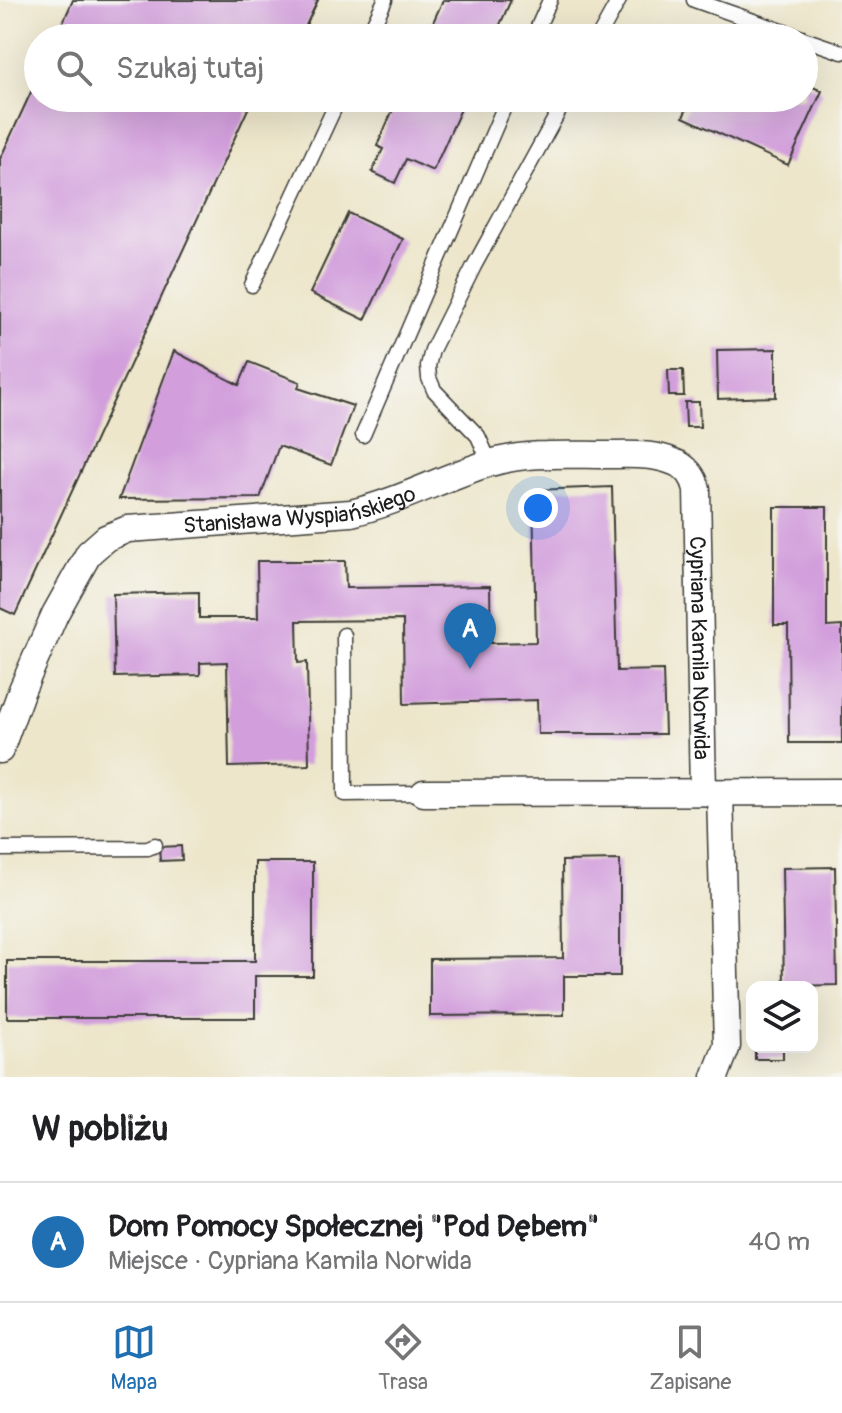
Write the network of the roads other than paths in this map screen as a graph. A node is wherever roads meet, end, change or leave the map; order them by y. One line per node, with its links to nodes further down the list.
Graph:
1 (385, 0): 5 (lane)
2 (550, 0): 6 (lane)
3 (619, 0): 7 (lane)
4 (694, 0): 8 (lane)
5 (374, 24)
6 (539, 24)
7 (606, 24)
8 (763, 24)
9 (818, 43): 10 (lane)
10 (842, 52)
11 (332, 112): 14 (lane)
12 (502, 112): 15 (lane)
13 (558, 112): 16 (lane)
14 (252, 285)
15 (363, 435)
16 (490, 463): 17 (street, Stanisława Wyspiańskiego); 19 (street, Stanisława Wyspiańskiego)
17 (698, 503): 20 (street, Cypriana Kamila Norwida)
18 (344, 635): 22 (lane)
19 (0, 750)
20 (711, 792): 21 (street, Cypriana Kamila Norwida); 22 (street, Cypriana Kamila Norwida); 25 (street, Cypriana Kamila Norwida)
21 (842, 792)
22 (424, 793)
23 (155, 845): 24 (lane)
24 (0, 849)
25 (715, 1077)

